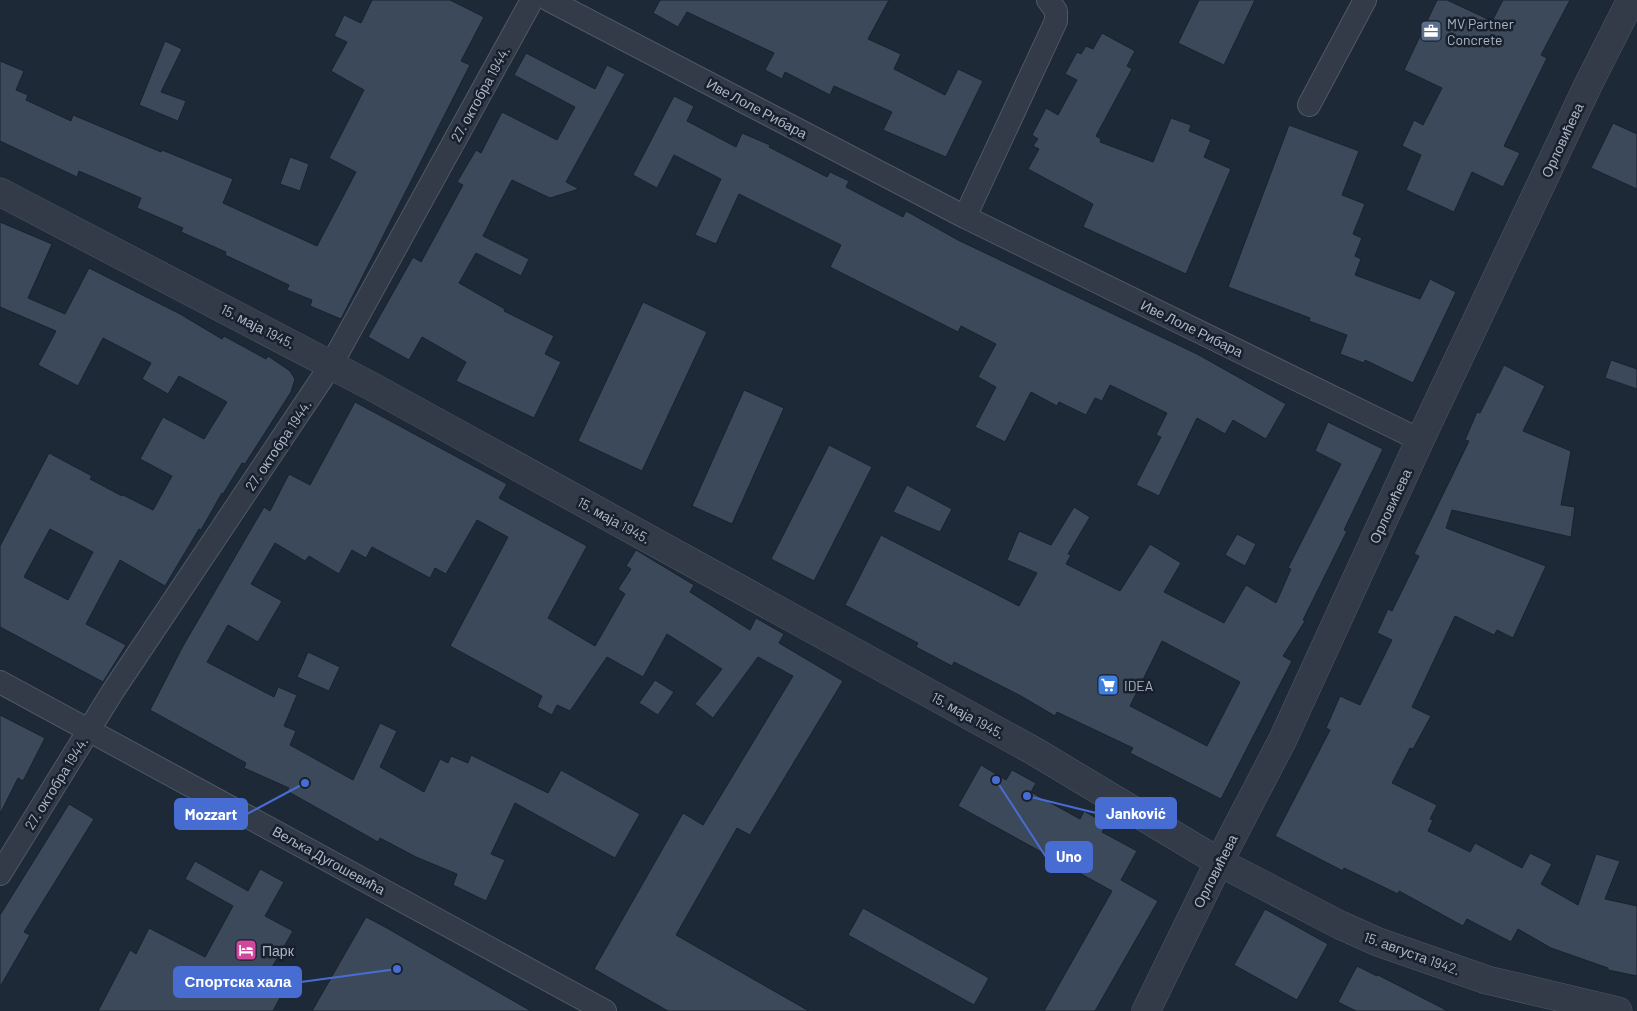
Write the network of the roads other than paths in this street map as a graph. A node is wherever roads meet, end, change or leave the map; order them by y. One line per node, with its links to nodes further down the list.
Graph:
1 (532, 0): 9 (street, 27. октобра 1944.)
2 (549, 0): 8 (street, Иве Лоле Рибара)
3 (1365, 0): 6 (street)
4 (1631, 0): 10 (street, Орловићева)
5 (1052, 6): 8 (street)
6 (1309, 105)
7 (0, 192): 9 (street, 15. маја 1945.)
8 (965, 217): 10 (street, Иве Лоле Рибара)
9 (332, 365): 12 (street, 27. октобра 1944.); 13 (street, 15. маја 1945.)
10 (1420, 440): 13 (street, Орловићева)
11 (0, 682): 12 (street, Вељка Дугошевића)
12 (90, 729): 14 (street, 27. октобра 1944.); 15 (street, Вељка Дугошевића)
13 (1219, 862): 16 (street, Орловићева); 17 (street, 15. августа 1942.)
14 (0, 874)
15 (606, 1011)
16 (1146, 1011)
17 (1618, 1011)

